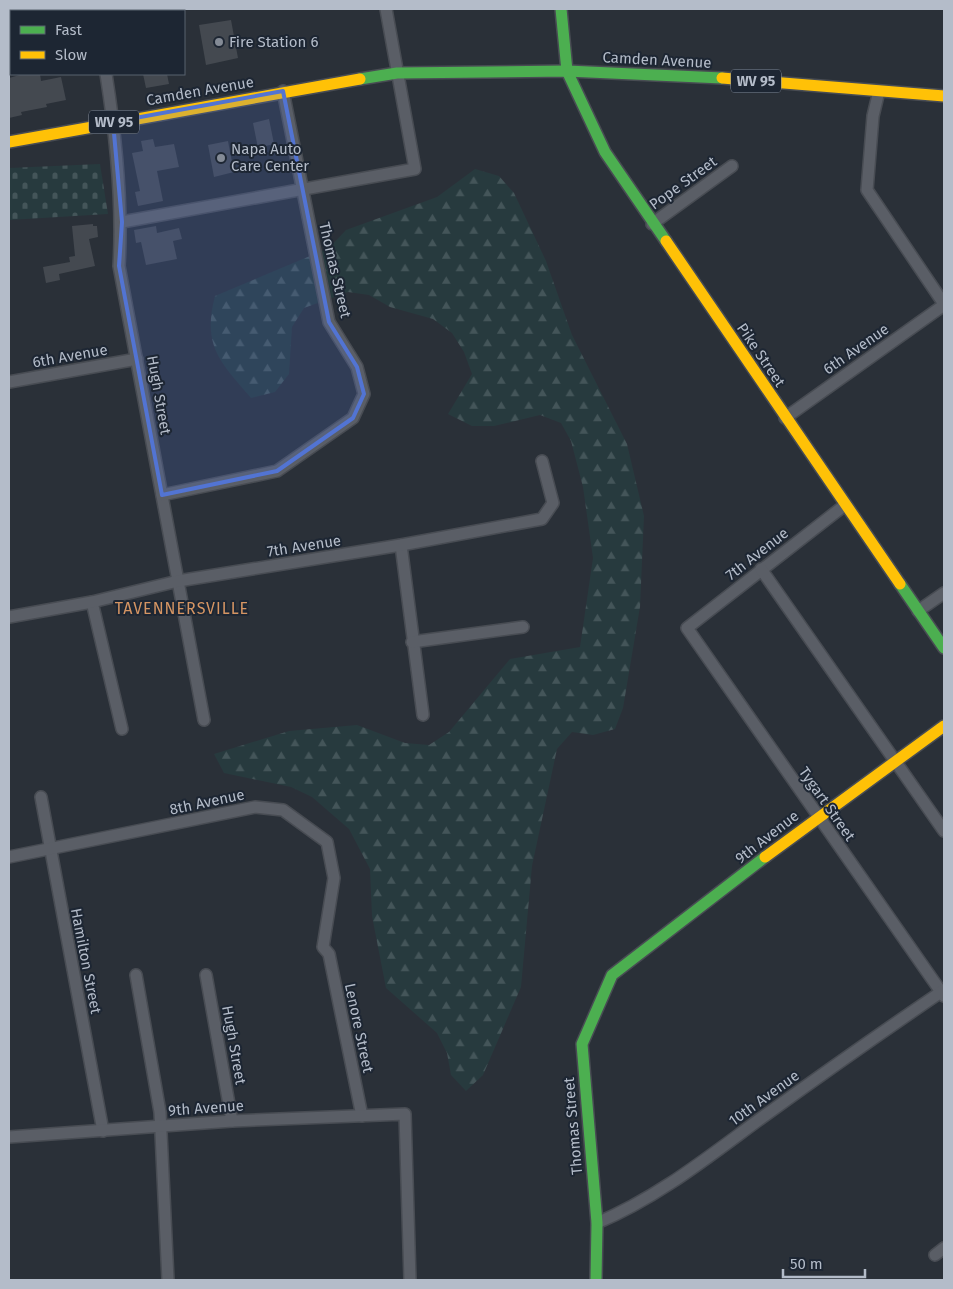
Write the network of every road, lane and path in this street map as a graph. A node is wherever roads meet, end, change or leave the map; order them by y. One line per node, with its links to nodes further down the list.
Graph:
1 (386, 9): 4 (street)
2 (561, 9): 3 (main road, Pike Street)
3 (567, 71): 4 (main road, Camden Avenue / WV 95); 7 (main road, Camden Avenue / WV 95); 14 (main road, Pike Street)
4 (397, 73): 6 (main road, Camden Avenue / WV 95); 12 (street)
5 (106, 75): 9 (street, Hugh Street)
6 (283, 90): 9 (main road, Camden Avenue / WV 95); 12 (street, Thomas Street)
7 (878, 91): 8 (main road, Camden Avenue / WV 95); 15 (street)
8 (944, 96)
9 (113, 122): 10 (main road, Camden Avenue / WV 95); 13 (street, Hugh Street)
10 (9, 142)
11 (732, 166): 14 (street, Pope Street)
12 (302, 191): 13 (street); 20 (street, Thomas Street)
13 (122, 222): 16 (street, Hugh Street)
14 (652, 224): 18 (main road, Pike Street)
15 (944, 304): 18 (street, 6th Avenue)
16 (137, 359): 17 (street, 6th Avenue); 20 (street, Hugh Street)
17 (9, 382)
18 (785, 418): 21 (main road, Pike Street)
19 (542, 461): 22 (street, 7th Avenue)
20 (162, 495): 24 (street, Hugh Street)
21 (845, 505): 23 (street, 7th Avenue); 27 (main road, Pike Street)
22 (401, 545): 24 (street, 7th Avenue); 31 (street)
23 (761, 569): 30 (street, 7th Avenue); 37 (street)
24 (178, 581): 26 (street, 7th Avenue); 34 (street, Hugh Street)
25 (944, 593): 27 (street)
26 (92, 602): 28 (street, 7th Avenue); 36 (street)
27 (918, 611): 32 (main road, Pike Street)
28 (9, 617)
29 (524, 627): 31 (street)
30 (688, 628): 39 (street, Tygart Street)
31 (412, 642): 33 (street)
32 (944, 648)
33 (423, 715)
34 (204, 720)
35 (944, 726): 37 (main road, 9th Avenue)
36 (122, 729)
37 (895, 762): 39 (main road, 9th Avenue); 40 (street)
38 (41, 797): 41 (street, Hamilton Street)
39 (817, 817): 46 (main road, 9th Avenue); 47 (street, Tygart Street)
40 (944, 831)
41 (50, 850): 42 (street, 8th Avenue); 43 (street, 8th Avenue); 51 (street, Hamilton Street)
42 (9, 857)
43 (323, 947): 48 (street, Lenore Street)
44 (136, 975): 50 (street)
45 (206, 975): 49 (street, Hugh Street)
46 (612, 975): 53 (main road, Thomas Street)
47 (943, 992): 53 (street, 10th Avenue)
48 (362, 1116): 49 (street, 9th Avenue); 55 (street, 9th Avenue)
49 (232, 1121): 50 (street, 9th Avenue)
50 (160, 1127): 51 (street, 9th Avenue); 54 (street)
51 (103, 1131): 52 (street, 9th Avenue)
52 (9, 1137)
53 (597, 1223): 56 (main road, Thomas Street)
54 (168, 1280)
55 (410, 1280)
56 (596, 1280)

